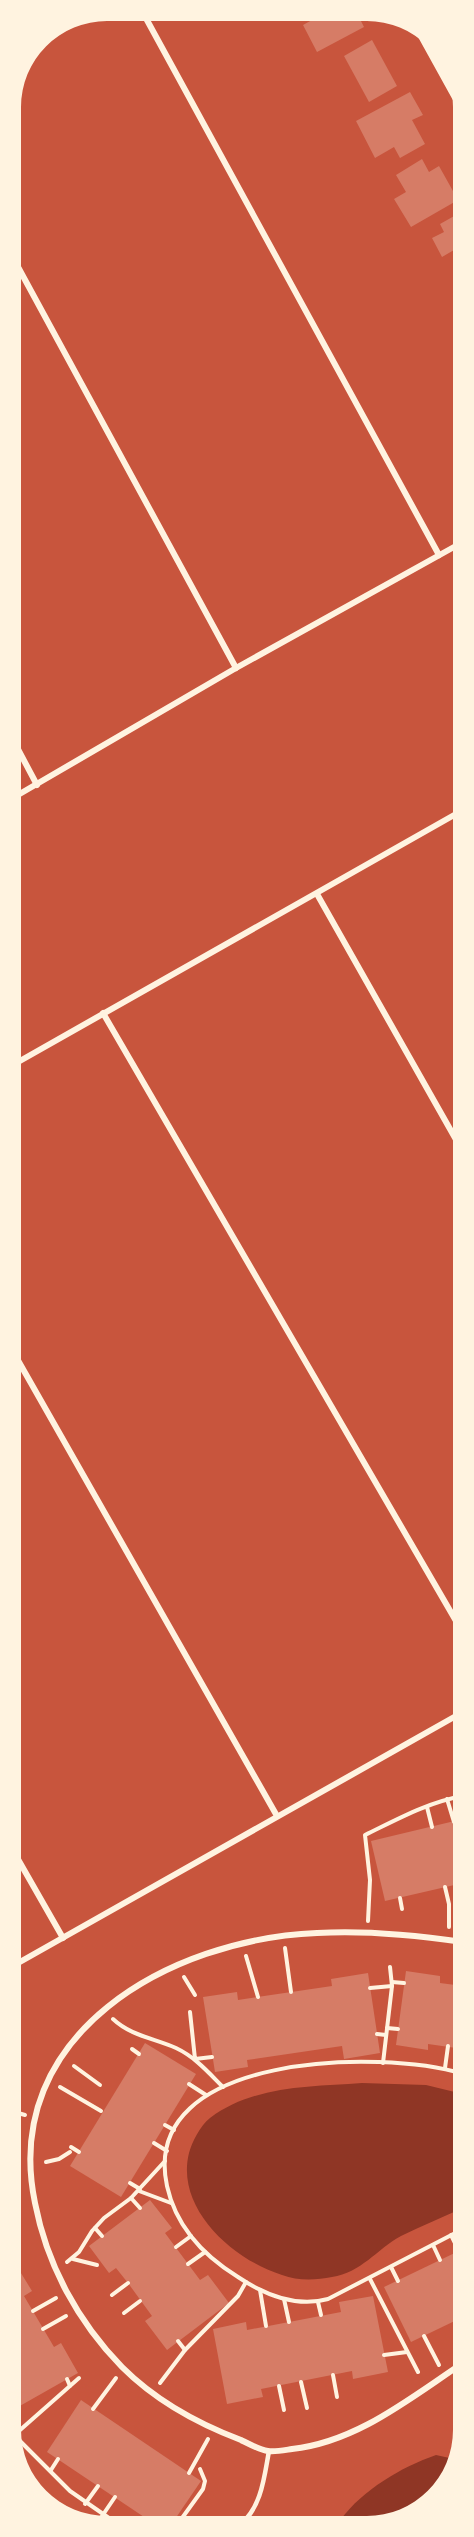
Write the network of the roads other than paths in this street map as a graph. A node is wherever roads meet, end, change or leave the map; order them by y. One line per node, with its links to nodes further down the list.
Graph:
1 (147, 21): 6 (street)
2 (431, 50): 3 (street)
3 (449, 82)
4 (21, 272): 7 (street)
5 (453, 547): 6 (street)
6 (439, 555): 7 (street)
7 (236, 669): 9 (street)
8 (21, 755): 9 (street)
9 (37, 785): 10 (street)
10 (21, 794)
11 (453, 816): 12 (street)
12 (317, 894): 13 (street); 15 (street)
13 (103, 1013): 14 (street); 17 (street)
14 (21, 1060)
15 (453, 1134)
16 (21, 1366): 19 (street)
17 (453, 1616)
18 (453, 1719): 19 (street)
19 (277, 1816): 21 (street)
20 (21, 1864): 21 (street)
21 (63, 1938): 23 (street)
22 (453, 1941): 25 (street)
23 (21, 1961)
24 (453, 2370): 25 (street)
25 (269, 2451): 26 (lane)
26 (247, 2516)

